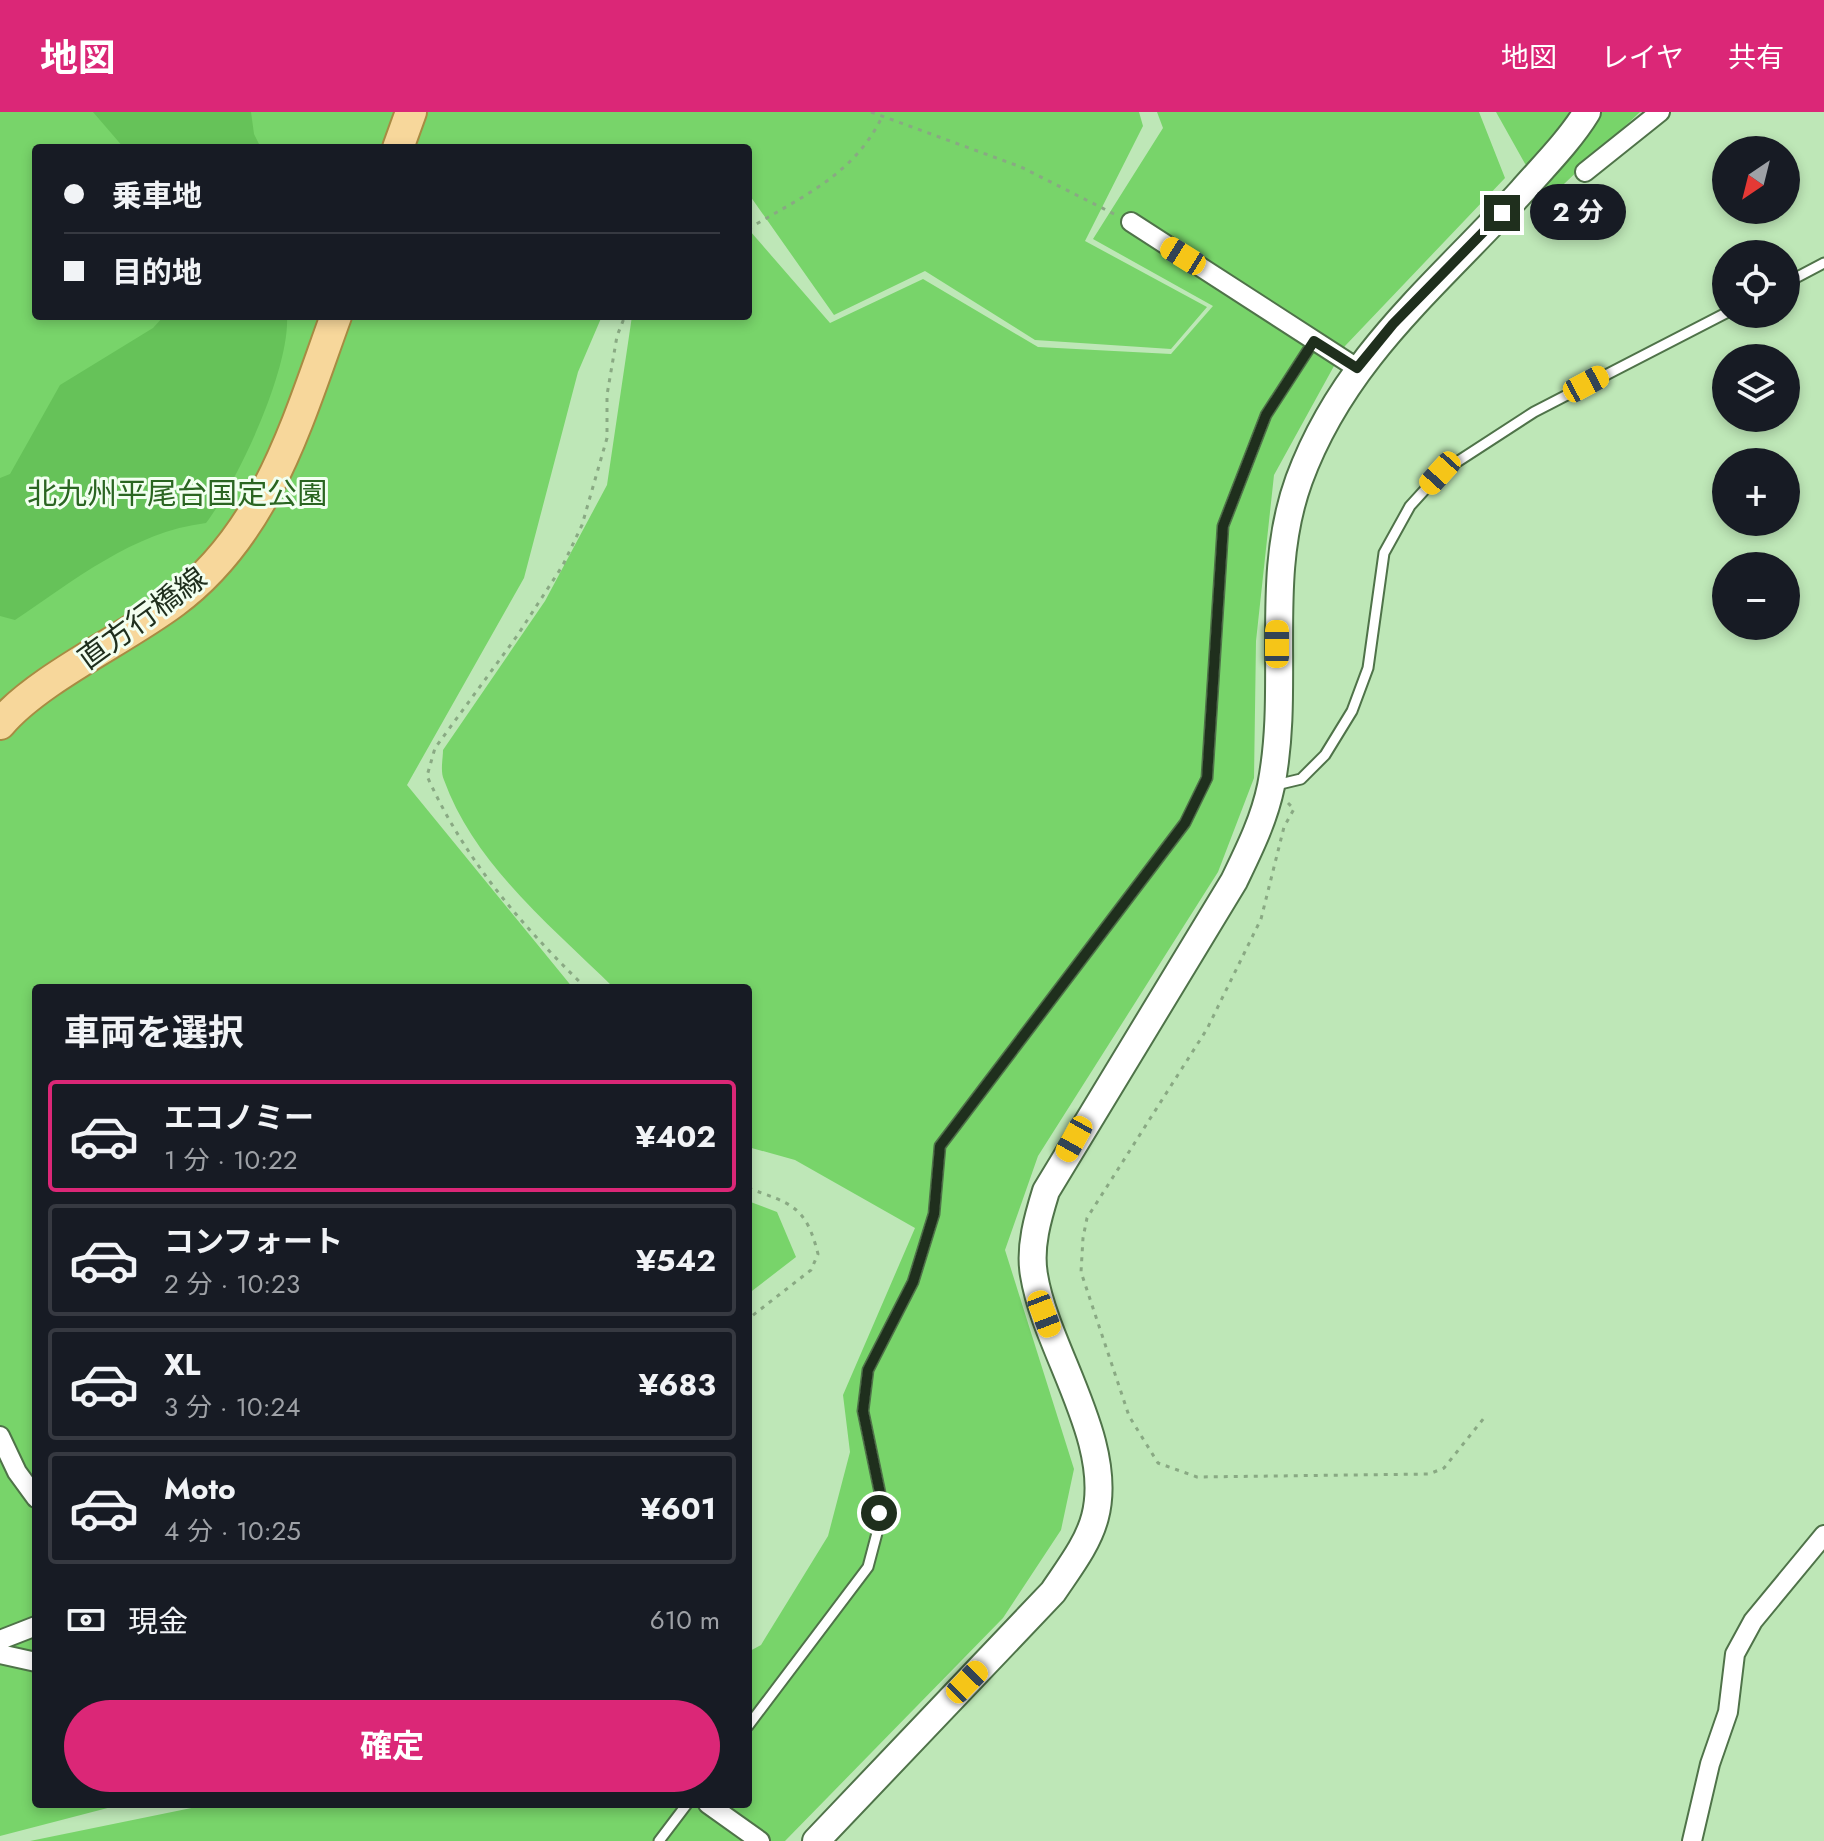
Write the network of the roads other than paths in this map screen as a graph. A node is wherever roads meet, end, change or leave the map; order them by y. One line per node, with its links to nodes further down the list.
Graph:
1 (411, 112): 4 (main road)
2 (1587, 112): 12 (street)
3 (1660, 112): 5 (street)
4 (399, 144)
5 (1585, 172)
6 (1131, 222): 11 (street)
7 (1824, 263): 8 (lane)
8 (1800, 276)
9 (334, 320): 13 (main road, 直方行橋線)
10 (1712, 320): 14 (lane)
11 (1314, 341): 12 (street); 22 (lane)
12 (1357, 368): 14 (street)
13 (0, 724)
14 (1271, 786): 27 (street)
15 (0, 1436): 16 (street)
16 (32, 1493)
17 (1824, 1535): 28 (street)
18 (32, 1628): 19 (street)
19 (0, 1640)
20 (0, 1654): 21 (street)
21 (32, 1661)
22 (752, 1721)
23 (684, 1808): 25 (lane)
24 (714, 1808): 26 (street)
25 (659, 1841)
26 (760, 1841)
27 (816, 1841)
28 (1692, 1841)

